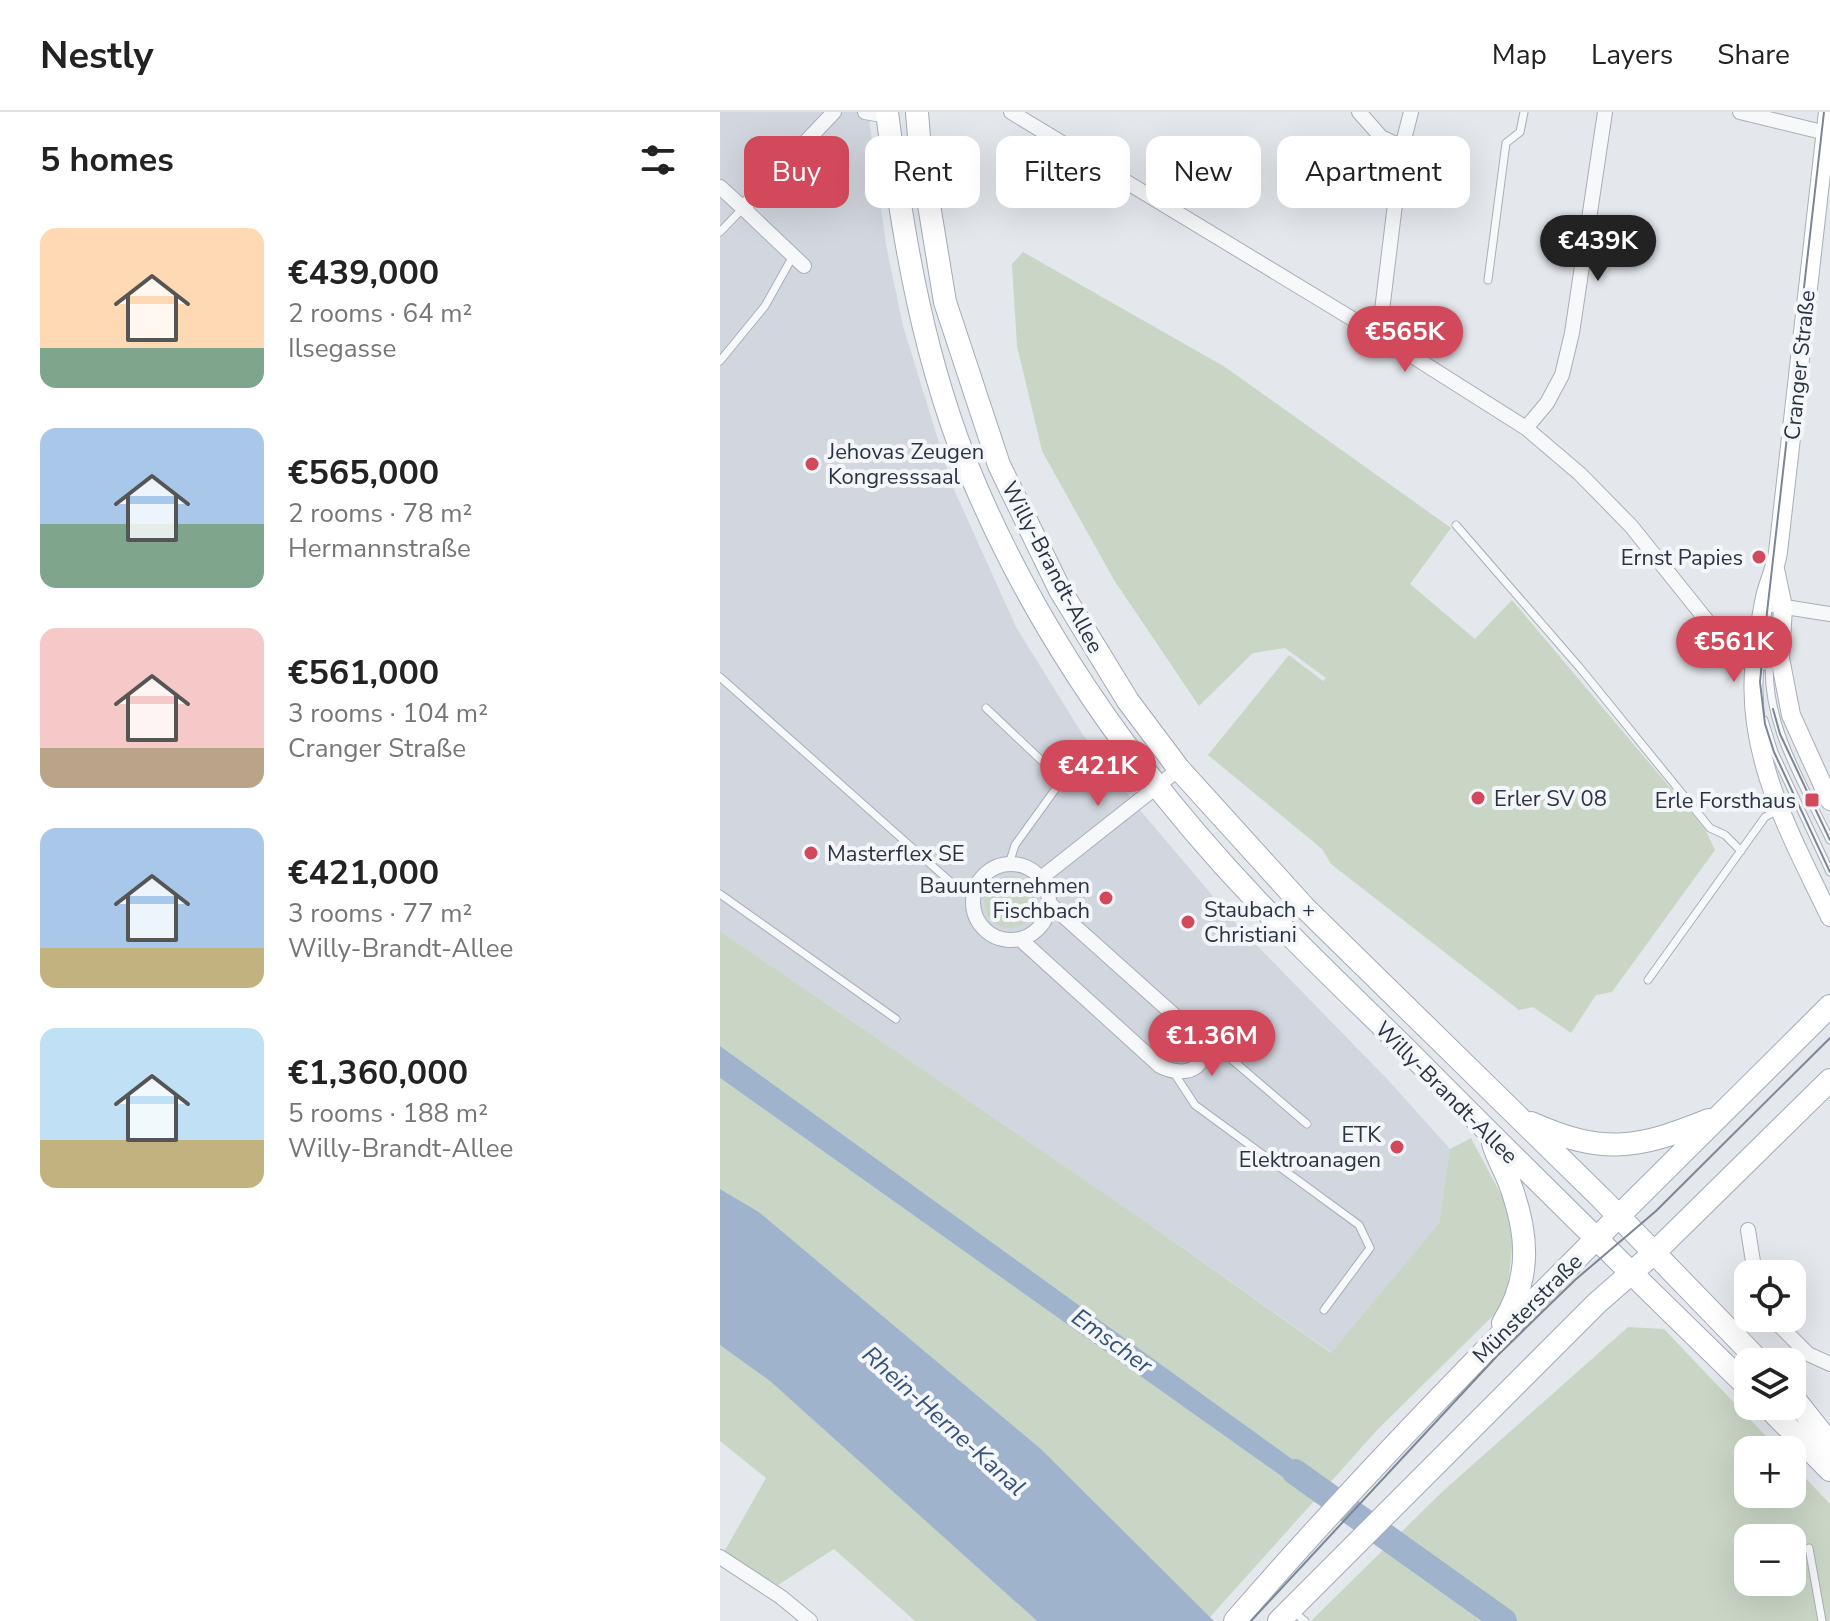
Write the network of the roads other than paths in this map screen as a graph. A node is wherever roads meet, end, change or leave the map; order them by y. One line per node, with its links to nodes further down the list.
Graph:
1 (834, 112): 15 (street)
2 (917, 112): 33 (main road, Willy-Brandt-Allee)
3 (1011, 112): 20 (street)
4 (1359, 112): 12 (street)
5 (1411, 112): 13 (street)
6 (1524, 112): 19 (lane)
7 (1605, 112): 22 (street)
8 (1740, 112): 11 (street)
9 (1828, 112): 11 (main road, Cranger Straße)
10 (880, 113): 34 (main road, Willy-Brandt-Allee)
11 (1826, 133): 24 (main road, Cranger Straße)
12 (1380, 136)
13 (1405, 136)
14 (720, 187): 15 (street)
15 (743, 208): 17 (lane); 18 (street)
16 (1395, 208): 20 (street)
17 (720, 232)
18 (798, 261): 21 (lane)
19 (1488, 280)
20 (1379, 335): 22 (street)
21 (720, 361)
22 (1526, 428): 26 (street)
23 (1456, 525): 38 (lane)
24 (1774, 606): 25 (street); 26 (main road, Cranger Straße); 26 (main road, Cranger Straße)
25 (1830, 614)
26 (1766, 662): 29 (lane); 30 (lane); 31 (main road, Cranger Straße); 32 (main road, Cranger Straße)
27 (720, 677): 43 (lane)
28 (986, 708): 39 (lane)
29 (1780, 734): 30 (lane); 31 (lane); 37 (lane)
30 (1769, 738): 32 (lane); 40 (lane)
31 (1802, 745): 35 (main road, Cranger Straße)
32 (1763, 763): 36 (main road, Cranger Straße)
33 (1179, 769): 34 (street); 54 (main road, Willy-Brandt-Allee)
34 (1157, 786): 41 (street); 56 (main road, Willy-Brandt-Allee)
35 (1830, 801)
36 (1778, 810): 38 (lane); 45 (main road, Cranger Straße)
37 (1830, 840)
38 (1741, 851): 47 (lane)
39 (1009, 864): 41 (street); 43 (street)
40 (1830, 872)
41 (1041, 878): 44 (street)
42 (720, 894): 49 (lane)
43 (974, 895): 46 (street)
44 (1050, 904): 46 (street); 50 (street)
45 (1830, 917)
46 (1020, 939): 51 (street)
47 (1648, 980)
48 (1830, 1006): 53 (main road, Münsterstraße)
49 (896, 1019)
50 (1203, 1044): 51 (street); 55 (lane)
51 (1174, 1073): 63 (lane)
52 (1830, 1080): 60 (main road, Münsterstraße)
53 (1721, 1115): 54 (main road); 57 (main road, Münsterstraße)
54 (1518, 1117): 57 (main road, Willy-Brandt-Allee)
55 (1307, 1124)
56 (1491, 1137): 59 (main road, Willy-Brandt-Allee); 65 (main road)
57 (1617, 1217): 59 (main road, Münsterstraße); 60 (main road, Willy-Brandt-Allee)
58 (1748, 1230): 61 (street)
59 (1595, 1239): 62 (main road, Willy-Brandt-Allee); 65 (main road, Münsterstraße)
60 (1654, 1253): 62 (main road, Münsterstraße); 66 (main road, Willy-Brandt-Allee)
61 (1753, 1260)
62 (1631, 1273): 68 (main road, Willy-Brandt-Allee); 76 (main road, Münsterstraße)
63 (1324, 1310)
64 (1786, 1332): 67 (street)
65 (1487, 1347): 75 (main road, Münsterstraße)
66 (1746, 1348)
67 (1830, 1364)
68 (1734, 1373)
69 (1806, 1414): 71 (main road)
70 (1781, 1420): 72 (main road)
71 (1830, 1444)
72 (1830, 1470)
73 (1809, 1548): 78 (lane)
74 (720, 1557): 77 (street)
75 (1242, 1613)
76 (1291, 1617)
77 (810, 1621)
78 (1822, 1621)

